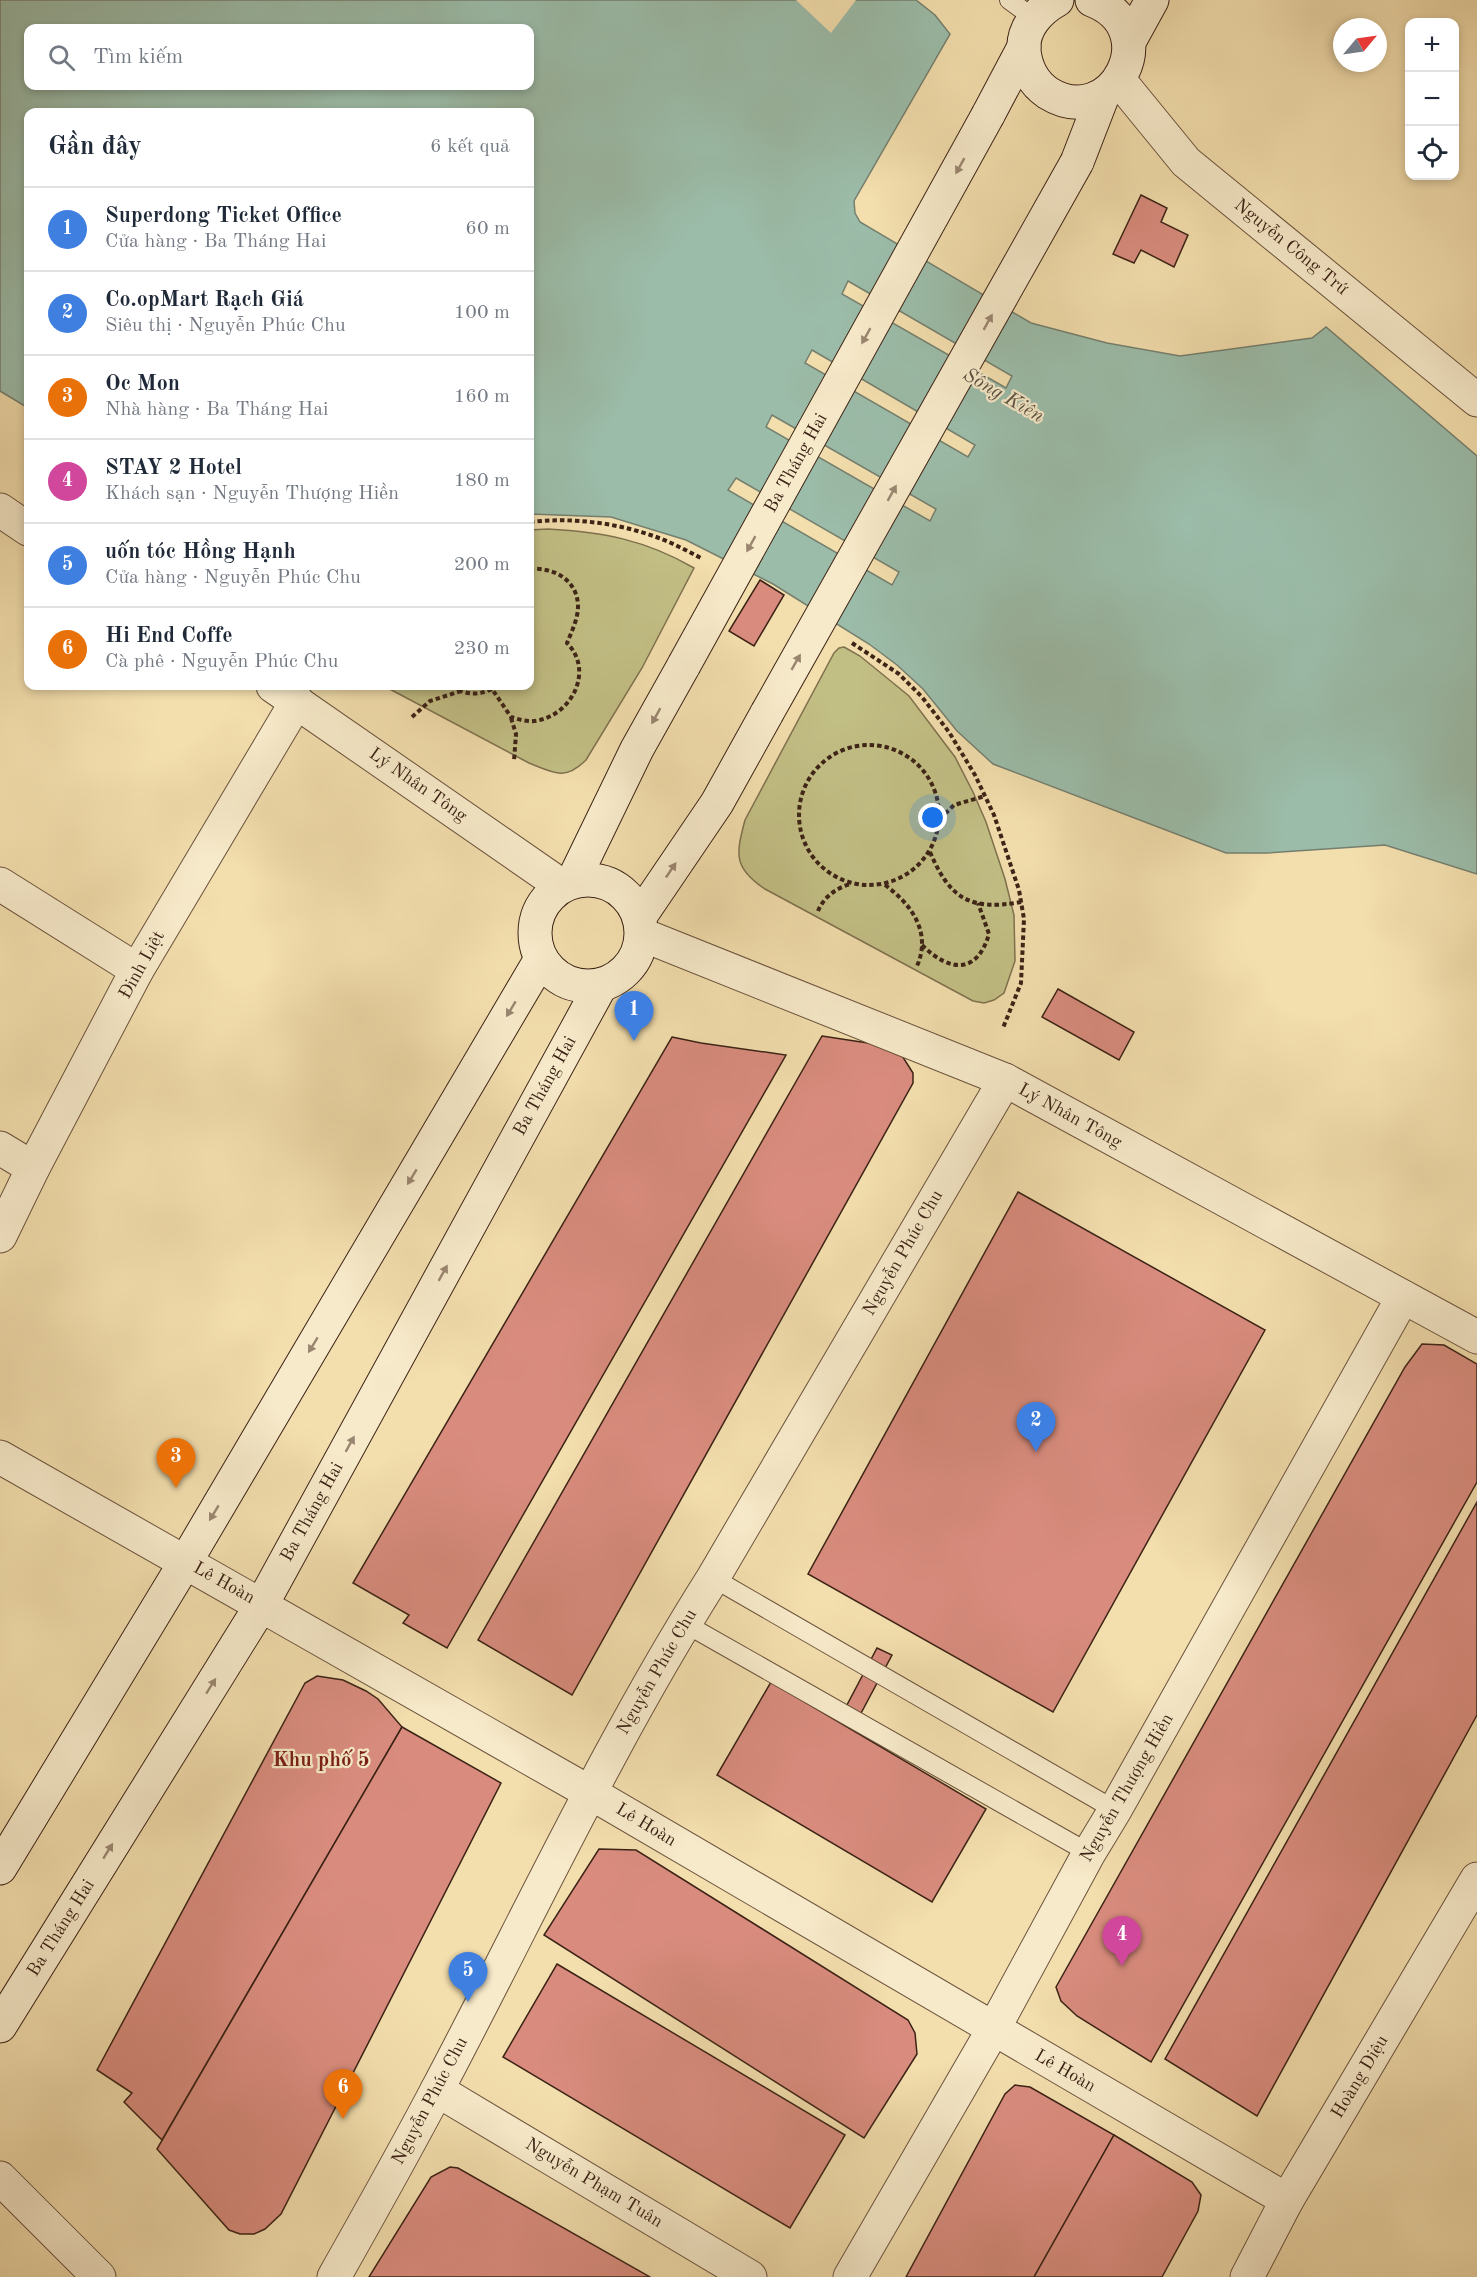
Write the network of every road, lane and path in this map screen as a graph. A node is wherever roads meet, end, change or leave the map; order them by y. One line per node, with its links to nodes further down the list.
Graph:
1 (1092, 0): 4 (street)
2 (1152, 0): 4 (street)
3 (1031, 16): 5 (street); 23 (street, Ba Tháng Hai, one-way to 23, bridge)
4 (1130, 40): 5 (street)
5 (1111, 88): 6 (street, Nguyễn Công Trứ); 30 (street, one-way to 5, bridge)
6 (1477, 400)
7 (0, 510): 9 (street)
8 (534, 522): 10 (path)
9 (24, 526)
10 (702, 558)
11 (534, 569): 18 (path)
12 (849, 641): 20 (path)
13 (490, 690): 15 (path)
14 (493, 690): 18 (path)
15 (461, 691): 17 (path)
16 (285, 693): 23 (street, Lý Nhân Tông); 34 (street, Đinh Liệt)
17 (412, 717)
18 (510, 717): 19 (path)
19 (514, 761)
20 (985, 796): 21 (path); 27 (path)
21 (940, 819): 22 (path); 25 (path)
22 (930, 852): 26 (path); 28 (path)
23 (567, 883): 30 (street); 32 (street)
24 (0, 884): 34 (street)
25 (856, 884): 26 (path); 29 (path)
26 (885, 884): 31 (path)
27 (1021, 902): 28 (path); 36 (path)
28 (978, 903): 31 (path)
29 (818, 911)
30 (641, 926): 35 (street); 37 (street, Lý Nhân Tông)
31 (922, 945): 33 (path)
32 (541, 959): 35 (street); 44 (street, one-way to 44)
33 (917, 966)
34 (137, 970): 39 (street, Đinh Liệt)
35 (601, 985): 46 (street, Ba Tháng Hai, one-way to 35)
36 (1004, 1028)
37 (1005, 1080): 41 (street, Lý Nhân Tông); 45 (street, Nguyễn Phúc Chu)
38 (0, 1148): 39 (street)
39 (33, 1168): 40 (street, Đinh Liệt)
40 (0, 1236)
41 (1403, 1298): 42 (street, Lý Nhân Tông); 49 (street, Nguyễn Thượng Hiền)
42 (1477, 1337)
43 (0, 1457): 44 (street, Lê Hoàn)
44 (186, 1561): 46 (street, Lê Hoàn); 51 (street)
45 (713, 1578): 47 (street, Nguyễn Phúc Chu); 49 (lane)
46 (262, 1604): 48 (street, Lê Hoàn); 53 (street, Ba Tháng Hai, one-way to 46)
47 (684, 1623): 48 (street, Nguyễn Phúc Chu); 50 (lane)
48 (589, 1792): 54 (street, Lê Hoàn); 55 (street, Nguyễn Phúc Chu)
49 (1115, 1810): 50 (street, Nguyễn Thượng Hiền)
50 (1089, 1853): 54 (street, Nguyễn Thượng Hiền)
51 (0, 1868)
52 (1477, 1879): 57 (street, Hoàng Diệu)
53 (0, 2026)
54 (993, 2030): 57 (street, Lê Hoàn); 61 (street, Nguyễn Thượng Hiền)
55 (437, 2090): 59 (street, Nguyễn Phúc Chu); 60 (street, Nguyễn Phạm Tuân)
56 (0, 2178): 58 (street)
57 (1287, 2200): 62 (street, Hoàng Diệu)
58 (99, 2277)
59 (334, 2277)
60 (750, 2277)
61 (850, 2277)
62 (1247, 2277)

